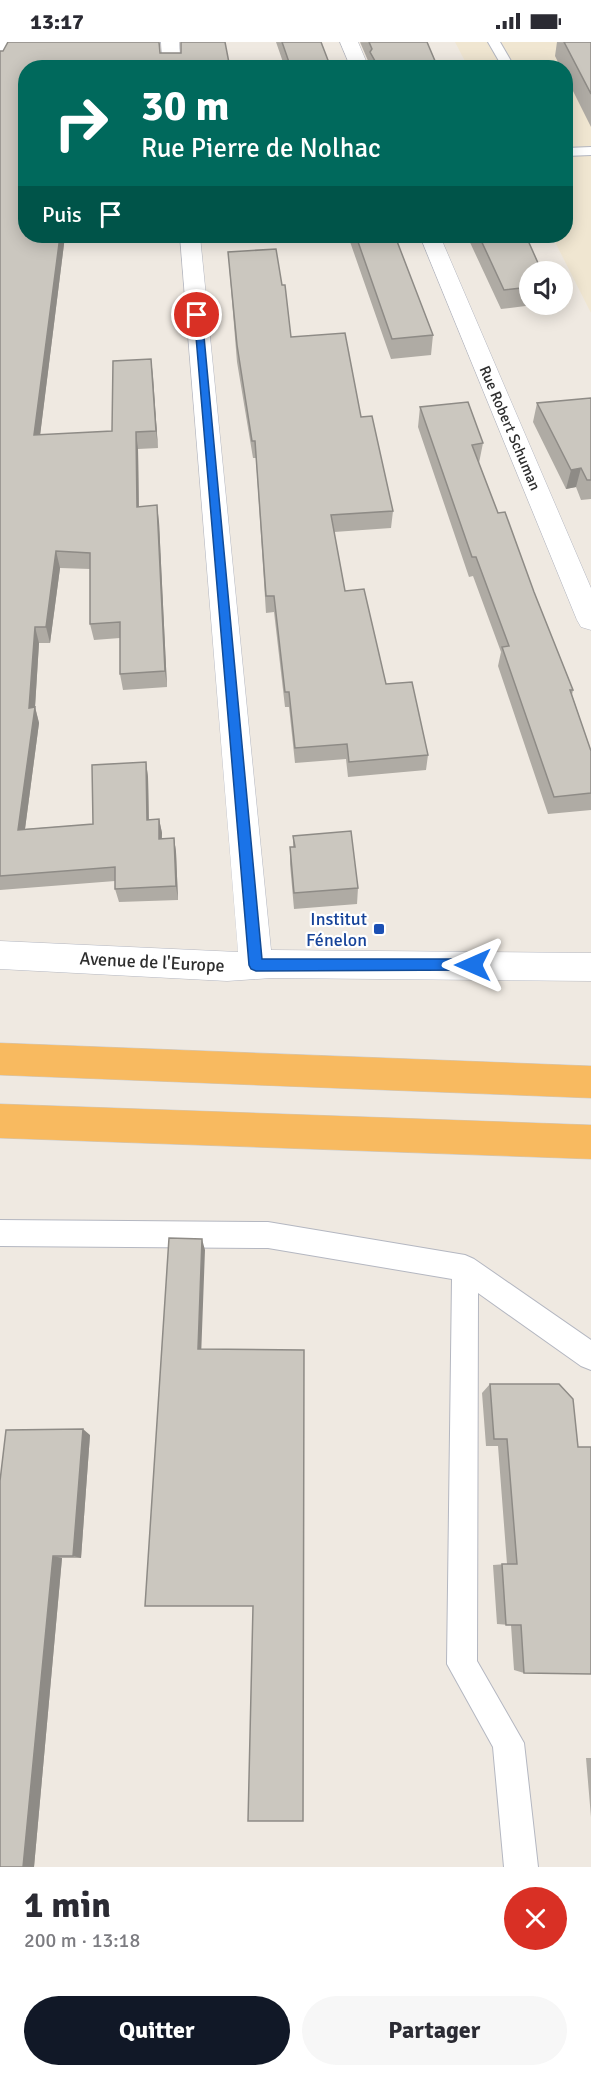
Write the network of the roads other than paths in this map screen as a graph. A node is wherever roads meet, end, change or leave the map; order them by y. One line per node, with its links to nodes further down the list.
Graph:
1 (6, 42): 8 (street)
2 (170, 42): 5 (street)
3 (349, 42): 6 (street)
4 (495, 42): 7 (lane)
5 (171, 60)
6 (357, 60)
7 (505, 60)
8 (0, 61)
9 (591, 151): 10 (lane)
10 (573, 152)
11 (191, 243): 15 (street)
12 (433, 243): 13 (street, Rue Robert Schuman)
13 (591, 620)
14 (0, 955): 15 (street, Avenue de l'Europe)
15 (256, 965): 16 (street, Avenue de l'Europe)
16 (591, 967)
17 (0, 1059): 18 (highway)
18 (591, 1082)
19 (0, 1121): 20 (highway)
20 (591, 1142)
21 (0, 1233): 22 (lane)
22 (465, 1268): 23 (lane); 24 (lane)
23 (591, 1356)
24 (521, 1867)

